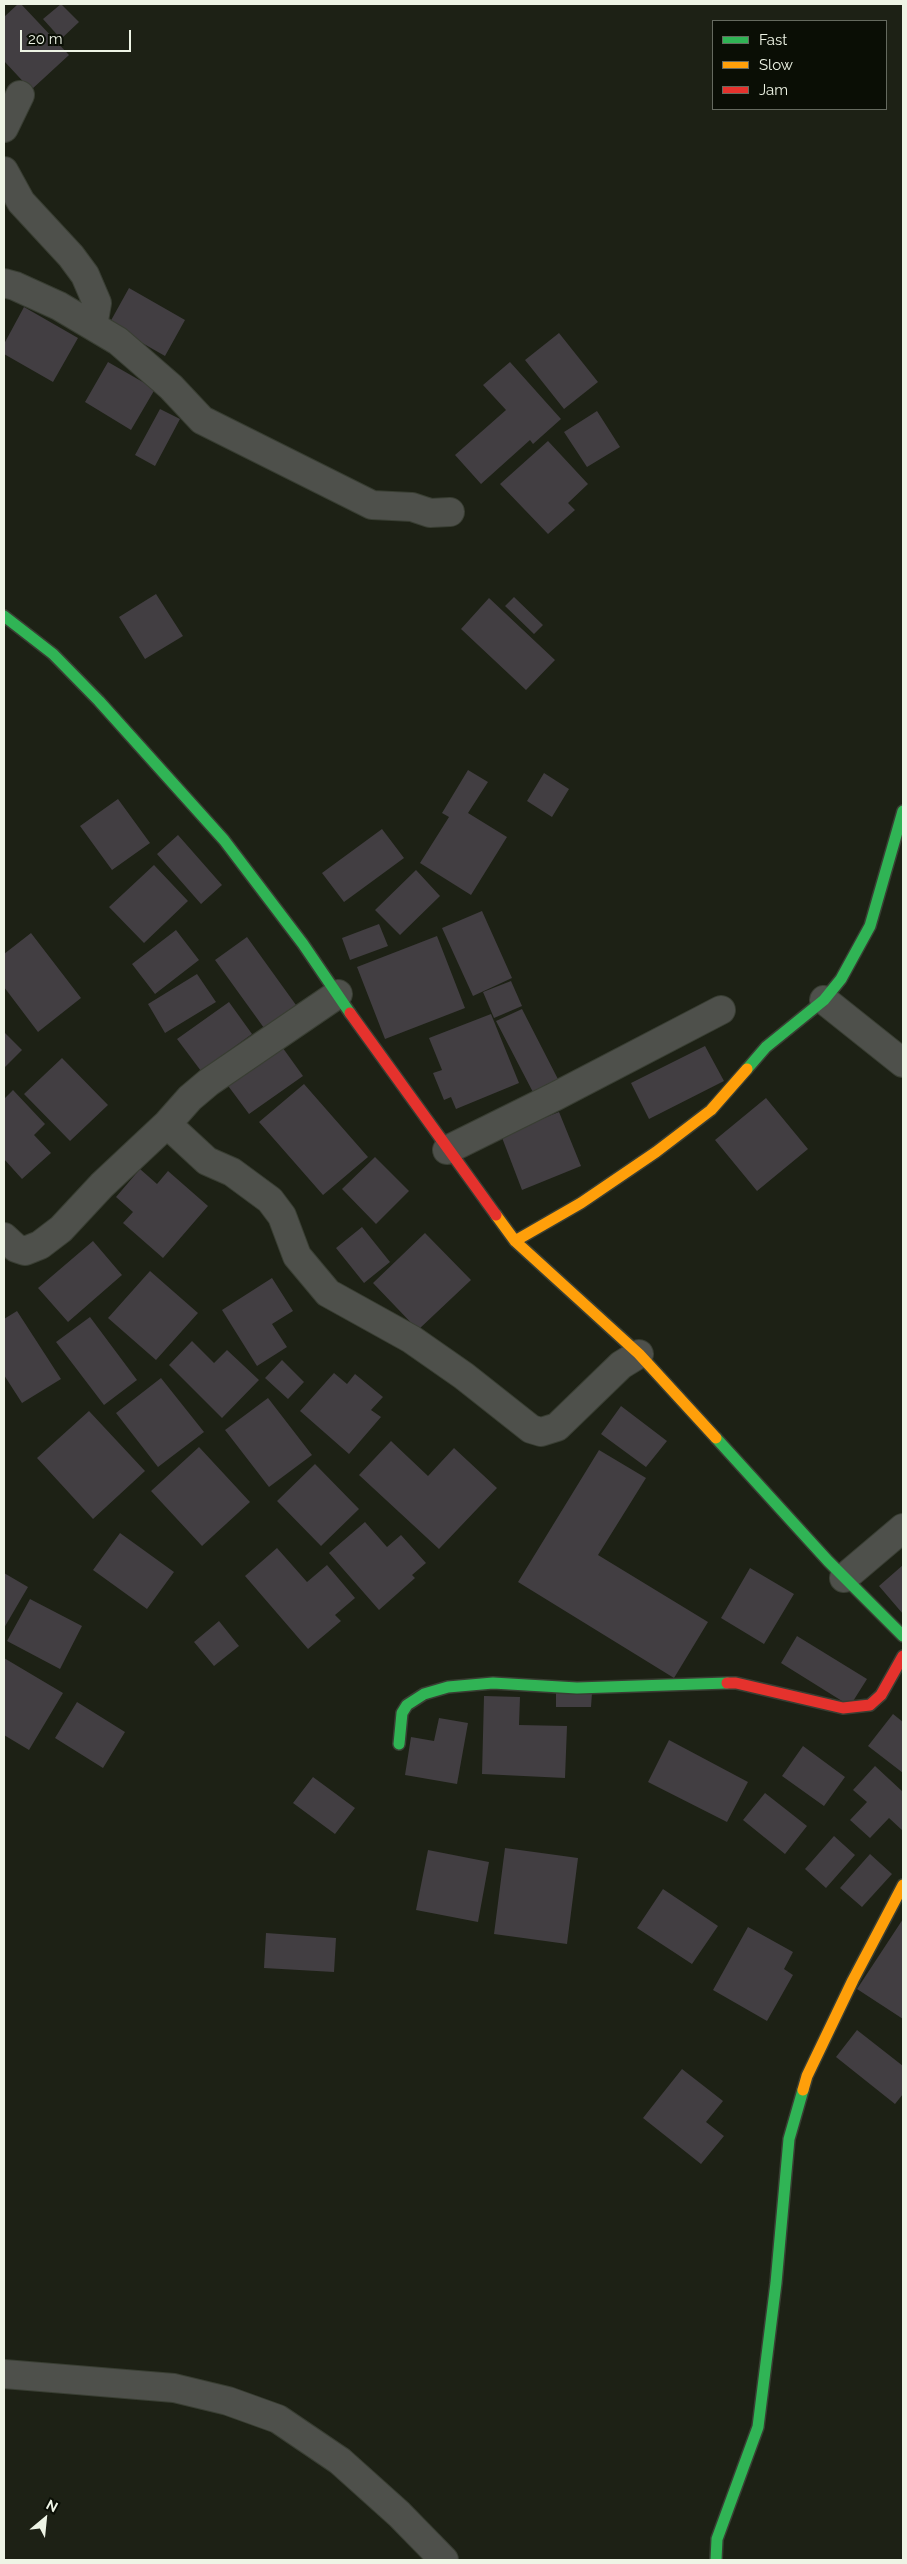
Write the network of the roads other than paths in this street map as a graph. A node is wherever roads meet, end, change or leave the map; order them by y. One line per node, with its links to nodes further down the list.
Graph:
1 (20, 95): 2 (street)
2 (4, 128)
3 (4, 171): 5 (street)
4 (4, 283): 5 (street)
5 (93, 326): 6 (street)
6 (450, 512)
7 (4, 616): 9 (street)
8 (903, 812): 10 (street)
9 (338, 994): 13 (street); 14 (street)
10 (824, 1000): 12 (street); 16 (street)
11 (721, 1010): 14 (street)
12 (903, 1063)
13 (167, 1124): 15 (street); 17 (street)
14 (447, 1150): 16 (street)
15 (4, 1237)
16 (515, 1241): 17 (street)
17 (639, 1354): 19 (street)
18 (903, 1528): 19 (street)
19 (844, 1578): 20 (street)
20 (903, 1636)
21 (903, 1656): 22 (street)
22 (399, 1744)
23 (903, 1885): 26 (street)
24 (4, 2374): 25 (street)
25 (444, 2560)
26 (716, 2560)

